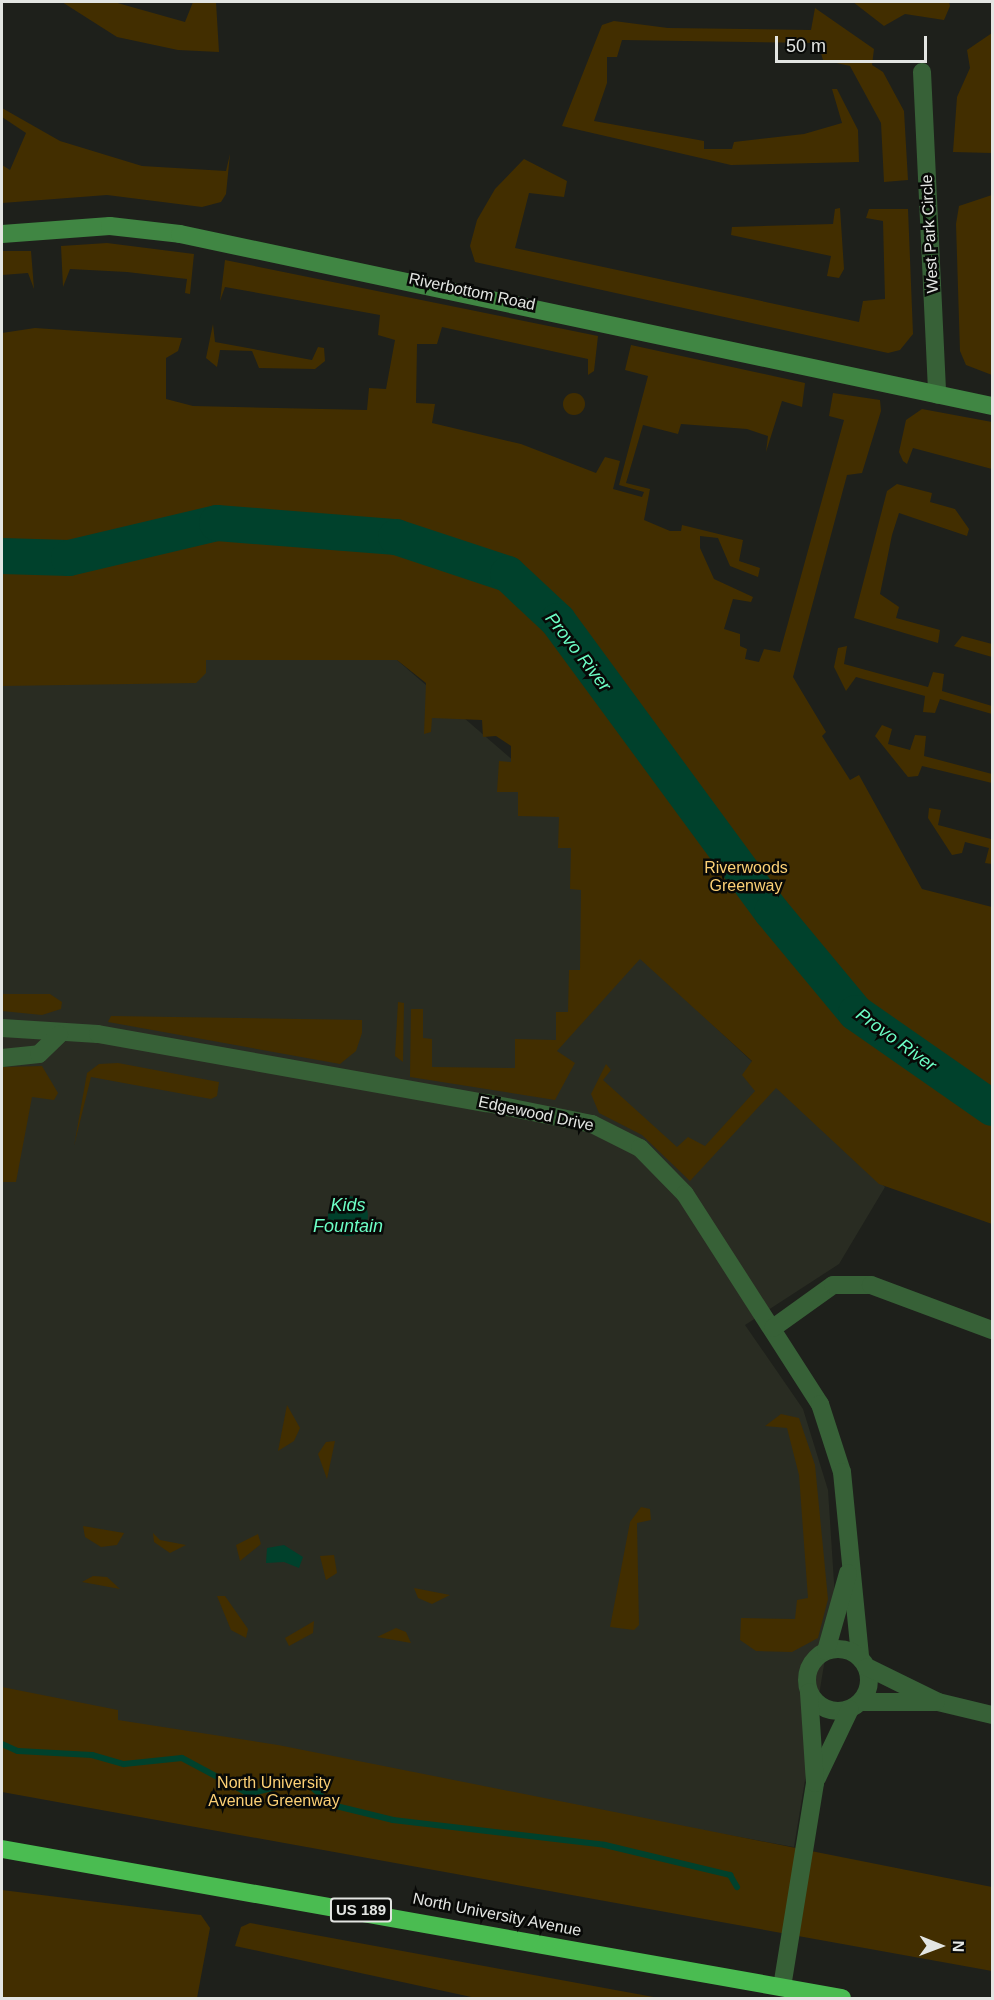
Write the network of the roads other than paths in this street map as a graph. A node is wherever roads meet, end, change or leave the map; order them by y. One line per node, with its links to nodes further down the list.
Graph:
1 (922, 72): 3 (street, West Park Circle)
2 (2, 234): 3 (street, Riverbottom Road)
3 (937, 395): 4 (street, Riverbottom Road)
4 (993, 405)
5 (2, 1028): 6 (street, Edgewood Drive)
6 (59, 1035): 7 (street); 8 (street, Edgewood Drive)
7 (2, 1058)
8 (773, 1328): 9 (street); 10 (street, Edgewood Drive)
9 (993, 1330)
10 (849, 1569): 11 (street, Edgewood Drive); 12 (street, Edgewood Drive)
11 (825, 1651): 12 (street); 13 (street)
12 (863, 1662): 14 (street); 15 (street)
13 (809, 1692): 15 (street); 17 (street)
14 (938, 1702): 15 (street); 16 (street)
15 (855, 1705): 17 (street)
16 (993, 1715)
17 (815, 1783): 19 (street)
18 (2, 1849): 19 (highway, North University Avenue / US 189)
19 (782, 1988): 20 (highway, North University Avenue / US 189)
20 (842, 1998)

